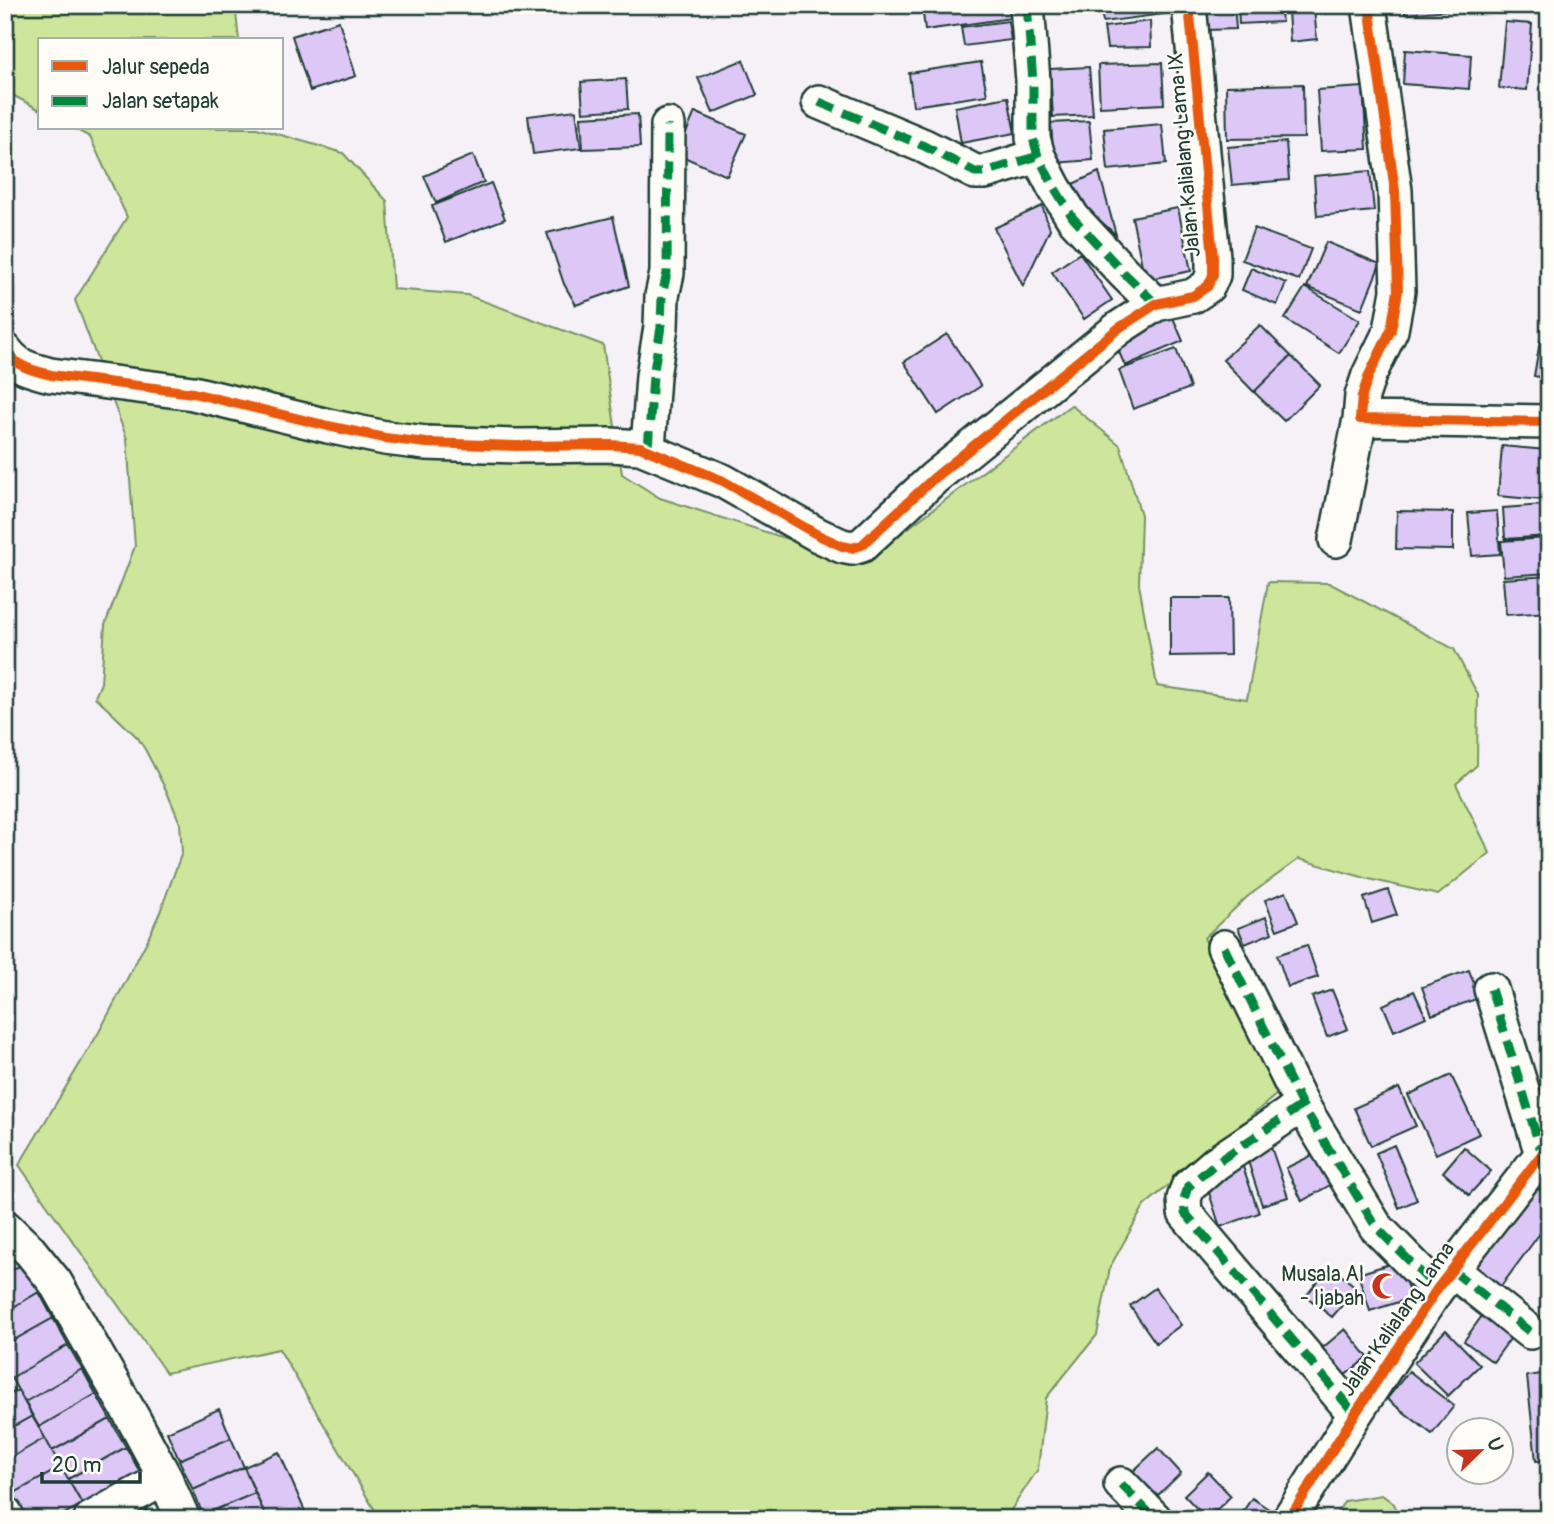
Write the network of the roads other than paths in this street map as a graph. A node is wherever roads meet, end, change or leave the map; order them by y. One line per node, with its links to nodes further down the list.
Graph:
1 (1027, 5): 6 (street)
2 (1189, 5): 7 (street, Jalan Kalialang Lama IX)
3 (1369, 5): 9 (street)
4 (819, 102): 6 (street)
5 (668, 125): 11 (street)
6 (1038, 156): 7 (street)
7 (1156, 304): 11 (street)
8 (5, 351): 11 (street)
9 (1360, 419): 10 (street); 12 (street)
10 (1549, 422)
11 (648, 449)
12 (1336, 540)
13 (1224, 947): 15 (street, Jalan Kalialang Lama)
14 (1491, 989): 16 (street, Jalan Kalialang Lama)
15 (1302, 1105): 18 (street, Jalan Kalialang Lama); 20 (street, Jalan Kalialang Lama)
16 (1546, 1154): 18 (street, Jalan Kalialang Lama)
17 (5, 1227): 21 (street)
18 (1445, 1279): 19 (street, Jalan Kalialang Lama); 20 (street, Jalan Kalialang Lama)
19 (1530, 1332)
20 (1354, 1414): 28 (street, Jalan Kalialang Lama)
21 (164, 1478): 25 (street); 26 (street)
22 (1121, 1484): 27 (street)
23 (5, 1513): 24 (street)
24 (8, 1519)
25 (91, 1519)
26 (183, 1519)
27 (1155, 1519)
28 (1289, 1519)

